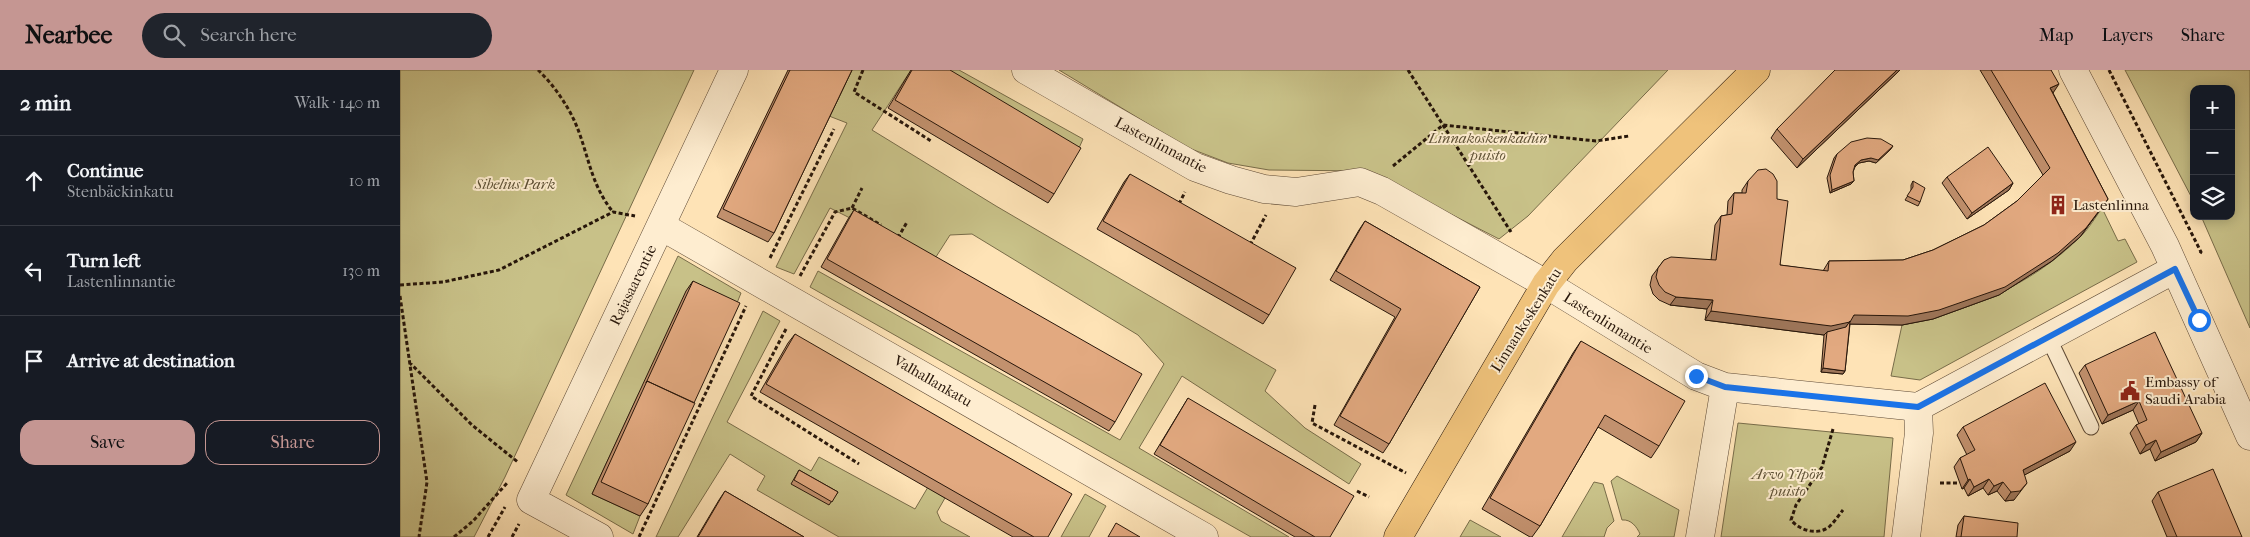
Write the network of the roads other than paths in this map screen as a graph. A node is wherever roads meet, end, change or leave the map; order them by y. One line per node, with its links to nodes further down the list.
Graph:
1 (734, 70): 5 (street, Rajasaarentie)
2 (1026, 70): 7 (street, Lastenlinnantie)
3 (1756, 70): 7 (main road, Linnankoskenkatu)
4 (2073, 70): 6 (street)
5 (662, 226): 13 (street, Rajasaarentie); 14 (street, Valhallankatu)
6 (2175, 269): 8 (street); 12 (street)
7 (1546, 284): 9 (street, Lastenlinnantie); 15 (main road, Linnankoskenkatu)
8 (2048, 337): 10 (street); 11 (lane)
9 (1725, 387): 10 (street, Lastenlinnantie); 16 (street)
10 (1918, 407): 17 (street)
11 (2091, 427)
12 (2250, 436)
13 (599, 537)
14 (1204, 537)
15 (1398, 537)
16 (1700, 537)
17 (1906, 537)

